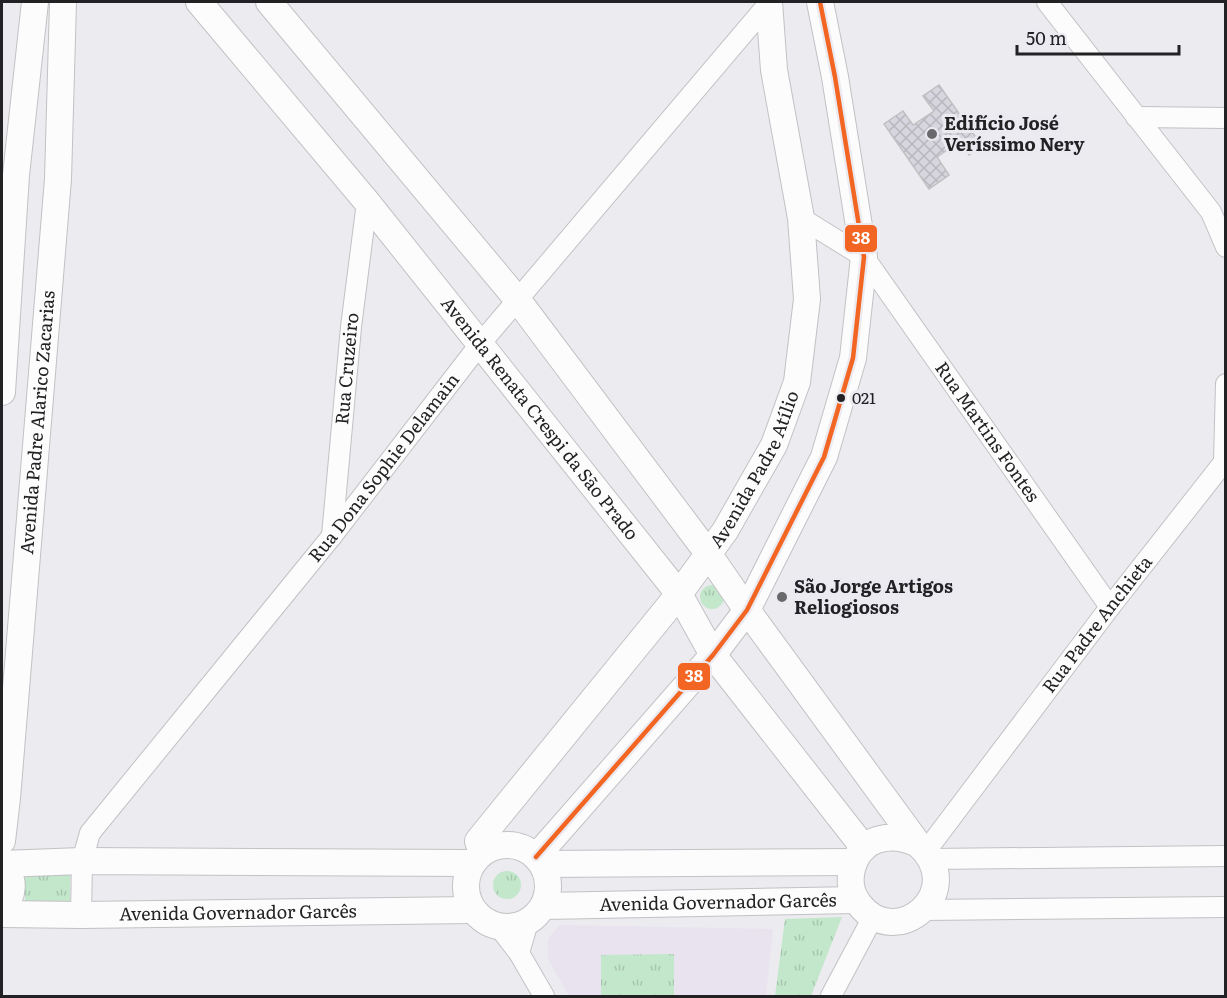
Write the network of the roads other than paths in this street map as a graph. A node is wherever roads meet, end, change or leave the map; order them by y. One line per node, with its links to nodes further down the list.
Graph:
1 (35, 2): 10 (street)
2 (200, 2): 11 (street, Avenida Renata Crespi da São Prado)
3 (269, 2): 15 (street)
4 (769, 2): 12 (street, Avenida Padre Atílio); 15 (street, Rua Dona Sophie Delamain)
5 (820, 2): 14 (street)
6 (1047, 2): 8 (street)
7 (69, 3): 25 (street, Avenida Padre Alarico Zacarias)
8 (1136, 117): 9 (street); 13 (street)
9 (1226, 118)
10 (9, 175): 18 (street)
11 (368, 202): 16 (street, Avenida Renata Crespi da São Prado); 19 (street, Rua Cruzeiro)
12 (801, 218): 14 (street); 20 (street, Avenida Padre Atílio)
13 (1226, 247)
14 (864, 257): 22 (street, Rua Martins Fontes); 23 (street)
15 (517, 298): 16 (street, Rua Dona Sophie Delamain); 20 (street)
16 (480, 344): 19 (street, Rua Dona Sophie Delamain); 21 (street, Avenida Renata Crespi da São Prado)
17 (1226, 384): 22 (street, Rua Padre Anchieta)
18 (2, 392)
19 (332, 536): 31 (street, Rua Dona Sophie Delamain)
20 (707, 552): 21 (street, Avenida Padre Atílio); 23 (street)
21 (679, 594): 24 (street, Avenida Renata Crespi da São Prado); 29 (street, Avenida Padre Atílio)
22 (1110, 607): 26 (street, Rua Padre Anchieta)
23 (747, 610): 24 (street); 26 (street)
24 (713, 655): 27 (street, Avenida Renata Crespi da São Prado); 30 (street)
25 (2, 842)
26 (925, 851): 27 (street); 28 (street); 37 (street)
27 (859, 855): 30 (street); 35 (street)
28 (1226, 856)
29 (477, 858): 30 (street); 31 (street); 36 (street)
30 (539, 860): 39 (street)
31 (82, 861): 32 (street); 40 (street, Rua Dona Sophie Delamain)
32 (2, 865): 34 (street)
33 (1226, 907): 37 (street)
34 (2, 909)
35 (865, 909): 37 (street); 39 (street, Avenida Governador Garcês); 44 (street)
36 (473, 910): 40 (street, Avenida Governador Garcês); 41 (street)
37 (924, 910)
38 (2, 914): 40 (street, Avenida Governador Garcês)
39 (536, 914): 41 (street); 42 (street)
40 (81, 915)
41 (500, 927): 42 (street)
42 (519, 953): 43 (street)
43 (544, 996)
44 (831, 996)

